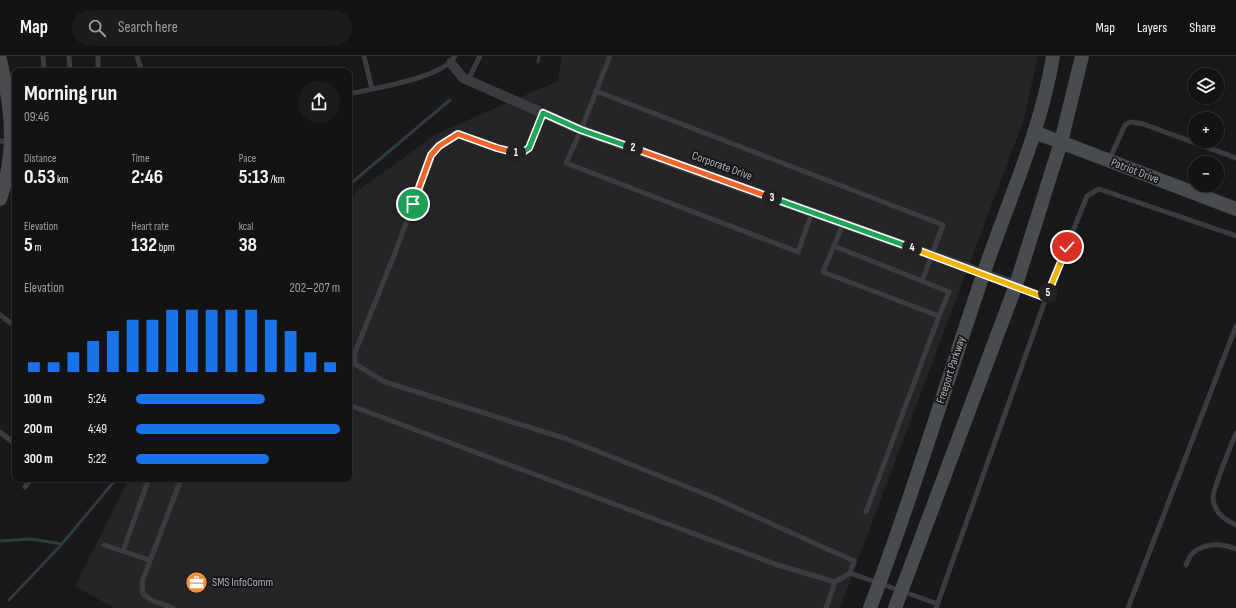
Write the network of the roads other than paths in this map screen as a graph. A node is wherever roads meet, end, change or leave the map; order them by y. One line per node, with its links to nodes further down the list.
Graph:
1 (43, 56): 12 (lane)
2 (69, 56): 13 (lane)
3 (98, 56): 14 (lane)
4 (137, 56): 15 (lane)
5 (364, 56): 17 (lane)
6 (480, 56): 16 (lane)
7 (610, 56): 18 (lane)
8 (1053, 56): 23 (main road, Freeport Parkway)
9 (1082, 56): 25 (main road)
10 (0, 60): 20 (main road)
11 (453, 60): 16 (street, Corporate Drive); 17 (lane)
12 (44, 68)
13 (70, 68)
14 (98, 68)
15 (141, 68)
16 (468, 80): 21 (street, Corporate Drive)
17 (372, 88): 19 (lane)
18 (596, 91): 22 (lane); 34 (lane)
19 (352, 93)
20 (10, 111): 24 (main road)
21 (543, 113): 22 (street, Corporate Drive); 58 (lane)
22 (581, 130): 30 (street, Corporate Drive); 30 (lane)
23 (1034, 132): 25 (main road, Patriot Drive); 35 (main road, Freeport Parkway)
24 (9, 141): 28 (main road)
25 (1061, 142): 27 (main road, Patriot Drive); 37 (main road)
26 (1236, 158): 27 (lane)
27 (1108, 161): 29 (main road, Patriot Drive)
28 (0, 199)
29 (1236, 209)
30 (812, 212): 31 (street, Corporate Drive)
31 (843, 224): 33 (lane); 34 (street, Corporate Drive)
32 (1236, 236): 38 (lane)
33 (834, 246): 36 (lane); 40 (lane)
34 (931, 255): 35 (street, Corporate Drive); 36 (lane)
35 (983, 273): 37 (street, Corporate Drive); 60 (main road, Freeport Parkway)
36 (922, 281): 40 (lane)
37 (1016, 285): 38 (lane); 61 (main road)
38 (1046, 298): 62 (lane)
39 (0, 315): 41 (lane)
40 (939, 316): 51 (lane)
41 (12, 324)
42 (1236, 326): 67 (lane)
43 (352, 406): 59 (lane)
44 (0, 432): 46 (lane)
45 (1236, 433): 52 (lane)
46 (12, 442)
47 (29, 482): 50 (lane)
48 (148, 482): 55 (lane)
49 (180, 482): 56 (lane)
50 (25, 488)
51 (866, 512)
52 (1236, 524)
53 (104, 545): 55 (lane)
54 (1236, 549): 57 (lane)
55 (123, 551): 56 (lane)
56 (149, 560): 63 (lane)
57 (1186, 565)
58 (850, 572): 59 (lane); 60 (lane)
59 (835, 582): 64 (lane)
60 (880, 582): 61 (lane); 65 (main road, Freeport Parkway)
61 (902, 590): 62 (lane); 66 (main road)
62 (937, 606)
63 (173, 608)
64 (826, 608)
65 (870, 608)
66 (895, 608)
67 (1128, 608)

